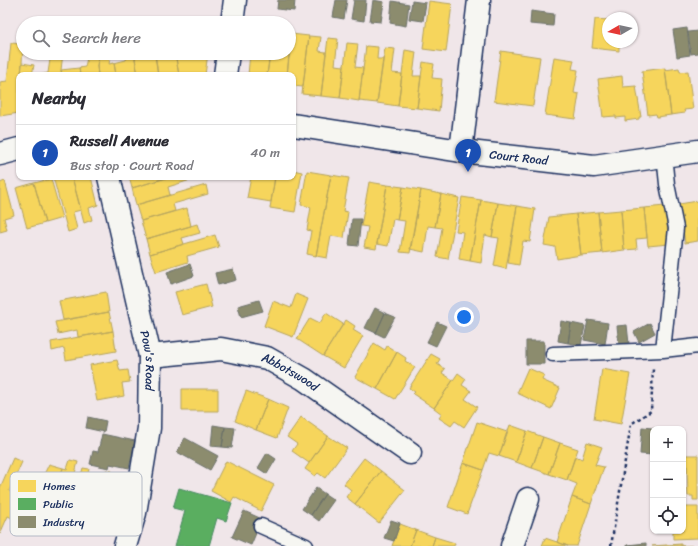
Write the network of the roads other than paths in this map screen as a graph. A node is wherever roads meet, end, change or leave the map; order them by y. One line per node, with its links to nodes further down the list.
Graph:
1 (235, 0): 3 (street)
2 (479, 0): 8 (street)
3 (233, 16)
4 (227, 60): 5 (street)
5 (225, 72)
6 (296, 125): 8 (street, Court Road)
7 (16, 150): 10 (street)
8 (461, 151): 11 (street, Court Road)
9 (698, 151): 11 (street, Court Road)
10 (0, 154)
11 (664, 156): 14 (lane)
12 (110, 180): 16 (street, Pow's Road)
13 (698, 346): 14 (lane)
14 (659, 350): 15 (lane)
15 (553, 354)
16 (150, 356): 17 (street, Abbotswood); 18 (street, Pow's Road)
17 (410, 453)
18 (142, 472)
19 (528, 499): 24 (street)
20 (261, 526): 23 (lane)
21 (128, 536): 22 (street, Pow's Road)
22 (125, 546)
23 (306, 546)
24 (512, 546)

